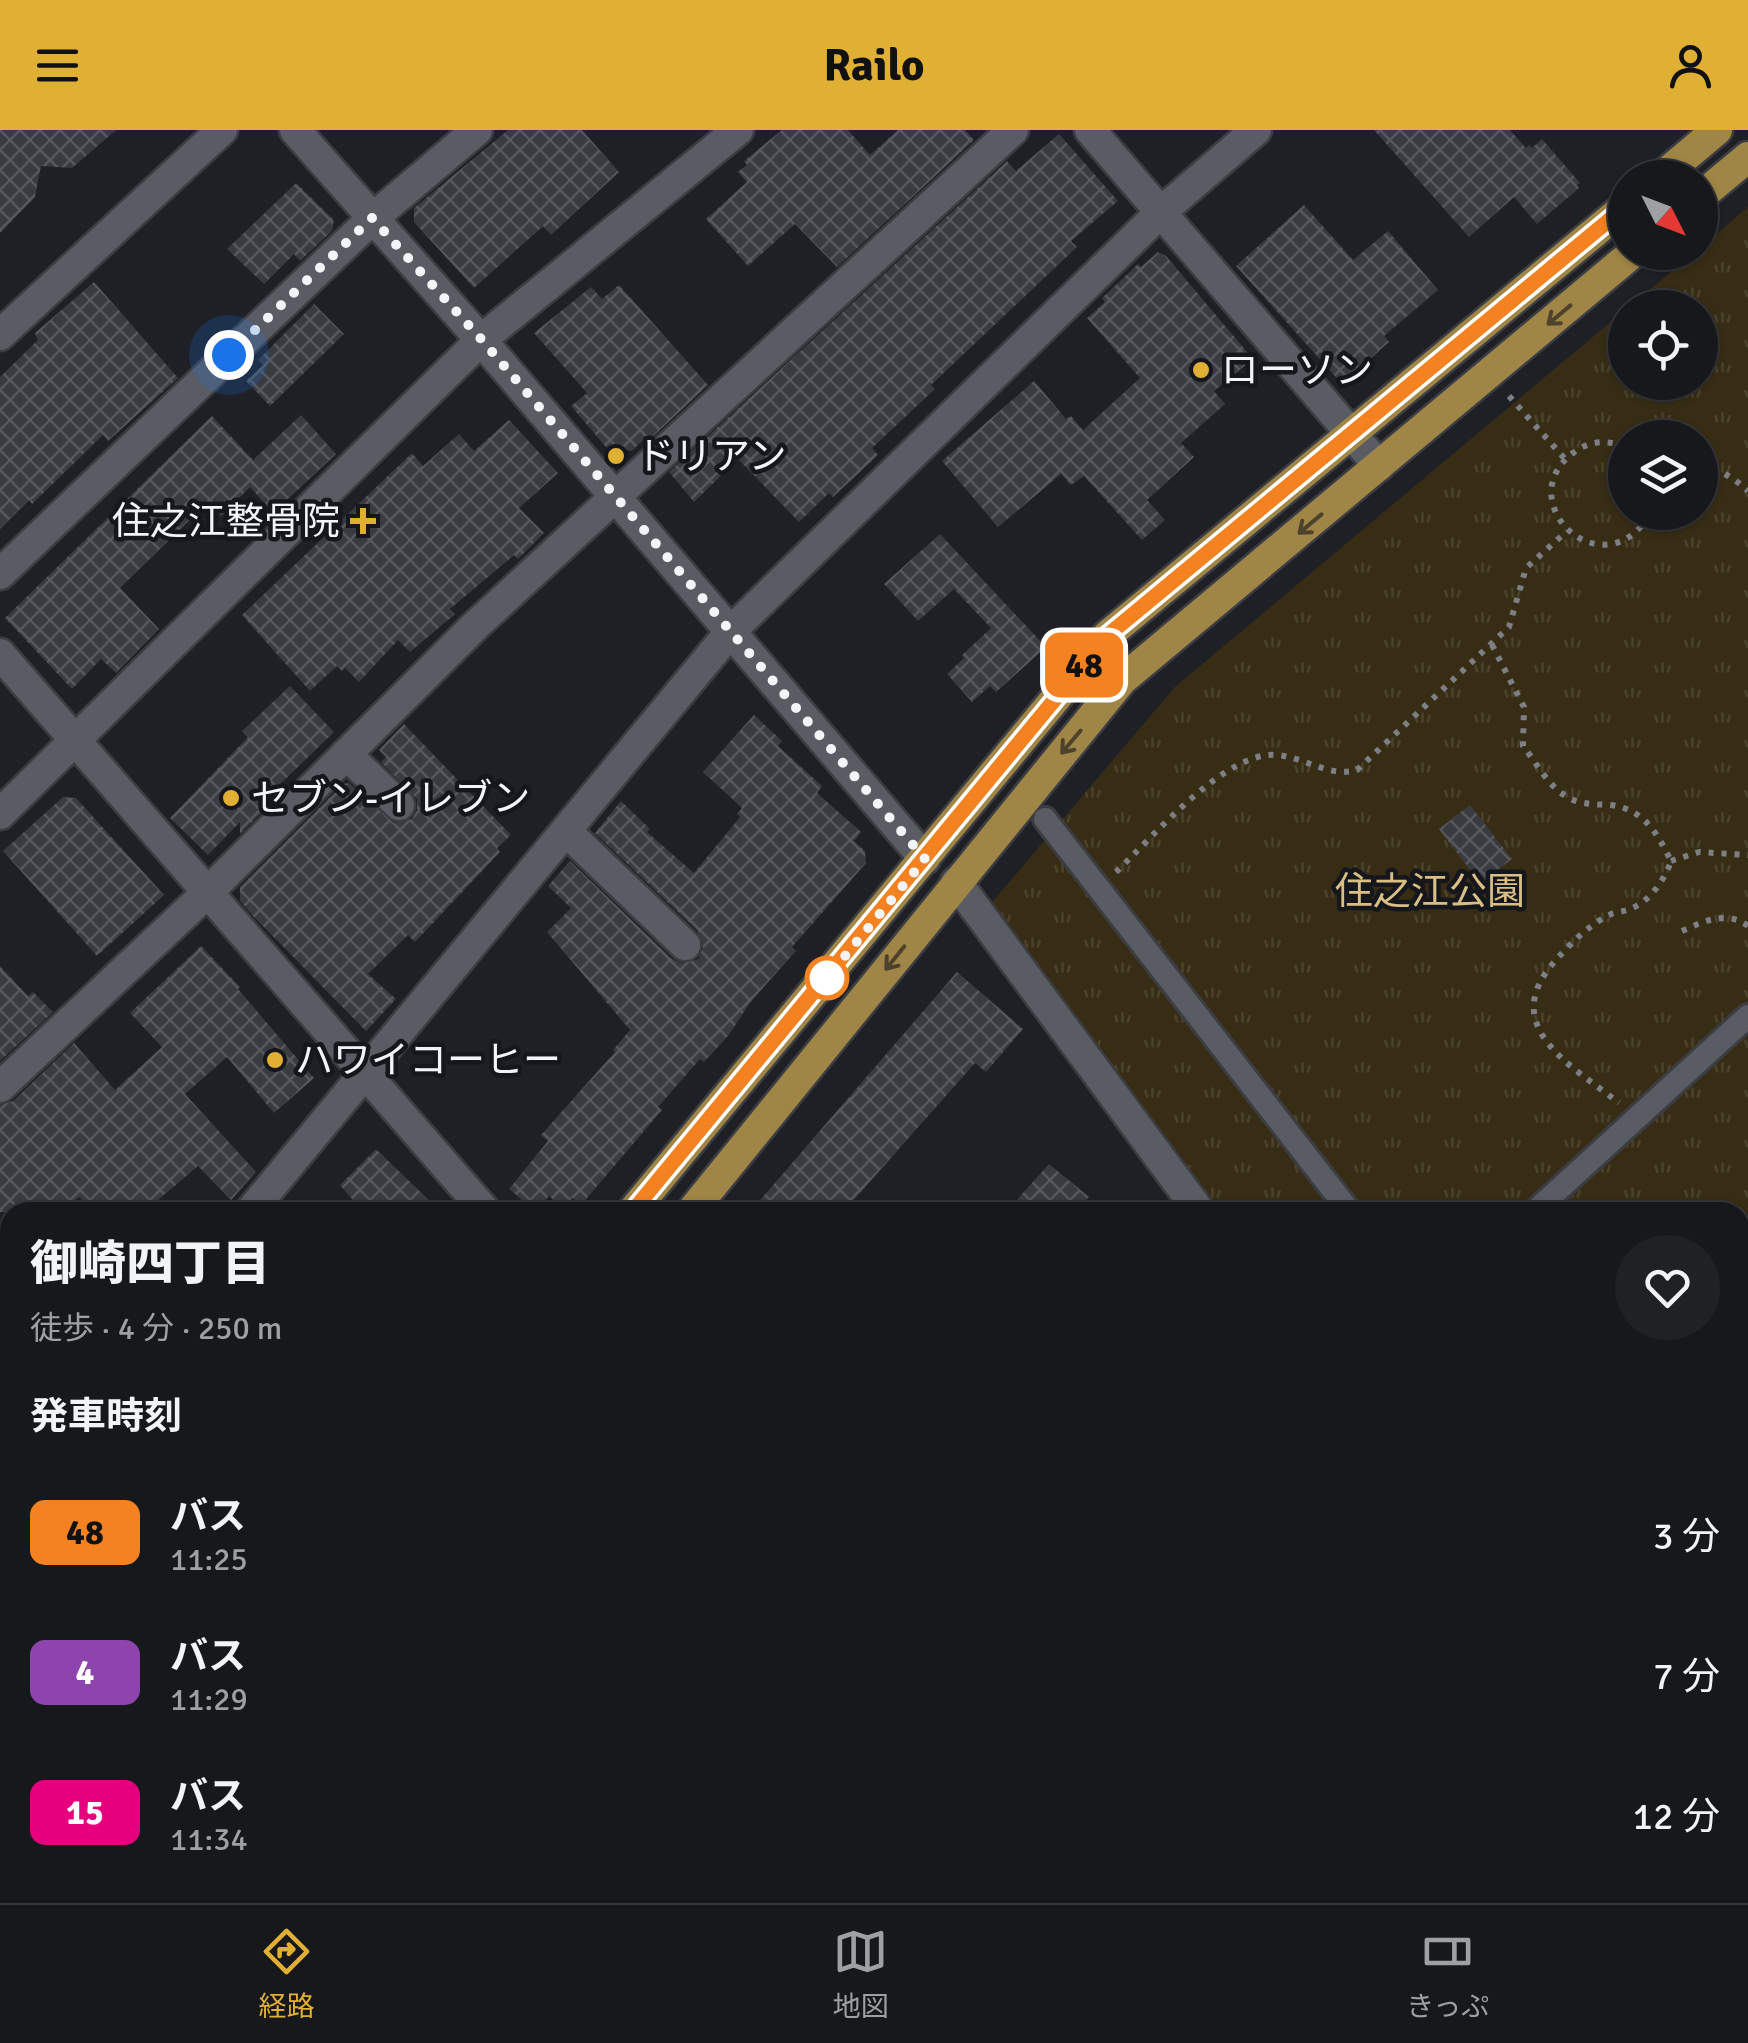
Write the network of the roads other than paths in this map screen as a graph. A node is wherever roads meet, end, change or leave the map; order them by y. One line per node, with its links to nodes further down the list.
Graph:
1 (222, 130): 16 (street)
2 (295, 130): 13 (street)
3 (477, 130): 13 (street)
4 (738, 130): 17 (street)
5 (1013, 130): 20 (street)
6 (1090, 130): 12 (street)
7 (1256, 130): 12 (street)
8 (1717, 130): 10 (main road)
9 (1748, 156): 11 (main road)
10 (1681, 160)
11 (1718, 182)
12 (1160, 213): 18 (street); 22 (street)
13 (372, 218): 17 (street); 21 (street)
14 (1608, 221): 18 (main road)
15 (1613, 270): 19 (main road, one-way to 19)
16 (0, 336)
17 (482, 340): 20 (street); 24 (street)
18 (1352, 435): 19 (street); 30 (main road)
19 (1379, 466): 31 (main road, one-way to 31)
20 (616, 498): 22 (street); 25 (street)
21 (0, 574)
22 (731, 630): 29 (street); 30 (street)
23 (0, 654): 24 (street)
24 (74, 741): 27 (street); 32 (street)
25 (346, 754): 26 (street); 32 (street)
26 (399, 805)
27 (0, 814)
28 (1045, 819): 42 (street)
29 (566, 831): 33 (street); 35 (street)
30 (925, 859): 39 (main road)
31 (956, 882): 40 (main road, one-way to 40); 41 (street)
32 (207, 893): 35 (street); 36 (street)
33 (685, 945)
34 (1748, 1016): 43 (street)
35 (364, 1074): 37 (street); 38 (street)
36 (0, 1087)
37 (258, 1202)
38 (477, 1202)
39 (640, 1202)
40 (698, 1202)
41 (1193, 1202)
42 (1342, 1202)
43 (1545, 1202)

